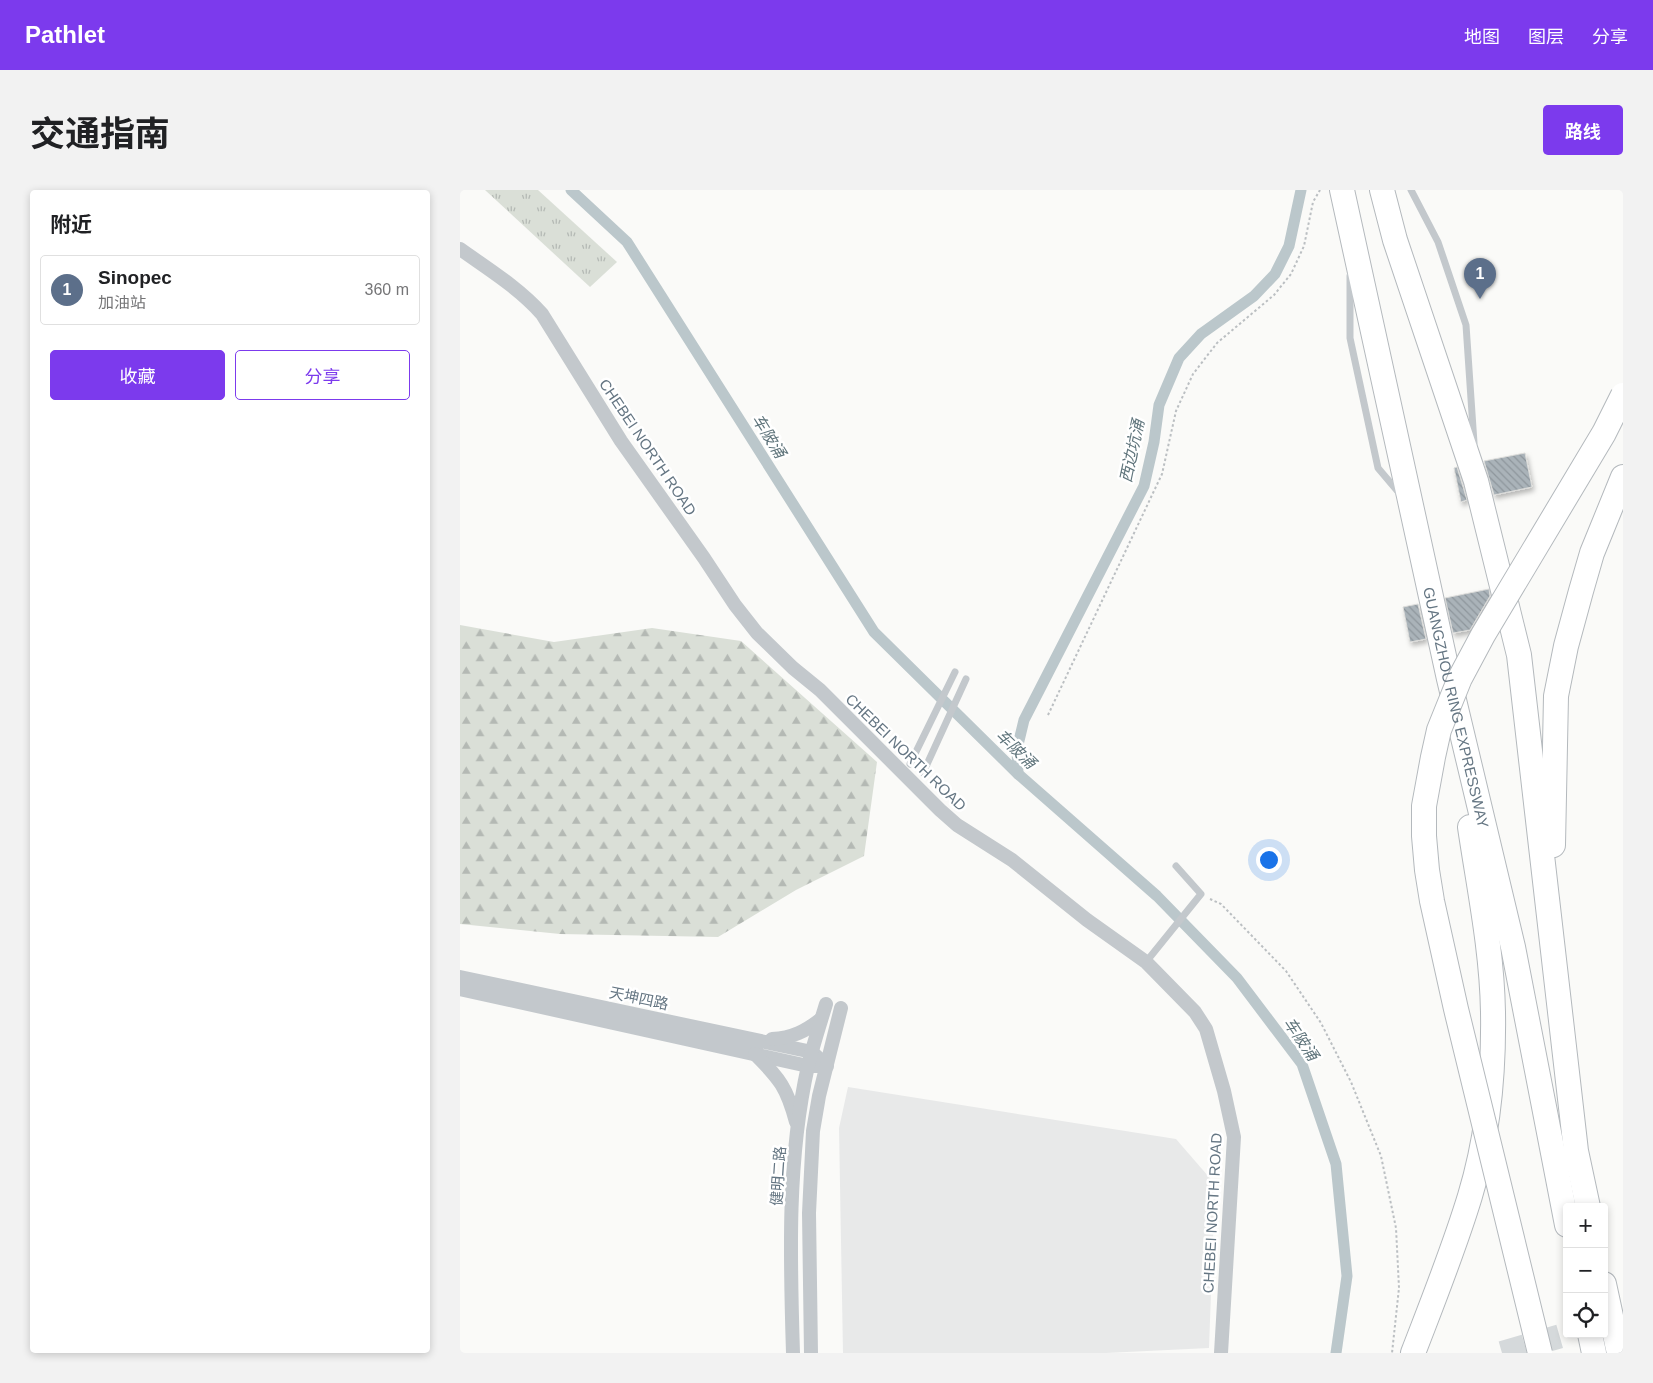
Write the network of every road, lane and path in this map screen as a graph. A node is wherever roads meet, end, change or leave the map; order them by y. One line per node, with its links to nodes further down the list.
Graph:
1 (1320, 190): 14 (path)
2 (1340, 190): 13 (highway, GUANGZHOU RING EXPRESSWAY)
3 (1382, 190): 7 (highway)
4 (1399, 190): 7 (highway)
5 (1411, 190): 10 (lane)
6 (460, 249): 20 (street, CHEBEI NORTH ROAD)
7 (1414, 294): 10 (highway)
8 (1623, 396): 43 (highway, bridge)
9 (1623, 477): 19 (highway)
10 (1476, 481): 19 (highway)
11 (955, 672): 15 (lane)
12 (966, 679): 16 (lane)
13 (1449, 679): 33 (highway, GUANGZHOU RING EXPRESSWAY); 42 (highway)
14 (1048, 714)
15 (910, 764)
16 (924, 773)
17 (1176, 866): 18 (lane)
18 (1201, 894): 20 (lane); 41 (path)
19 (1551, 937): 32 (highway)
20 (1146, 962): 40 (street, CHEBEI NORTH ROAD)
21 (460, 977): 26 (street, 天坤四路)
22 (460, 990): 28 (street, 天坤四路)
23 (826, 1004): 24 (lane); 25 (street, 健明二路)
24 (841, 1008): 30 (street)
25 (821, 1019): 26 (street); 27 (street, 健明二路)
26 (758, 1040): 27 (street, 天坤四路)
27 (812, 1052): 29 (street, 健明二路); 30 (street)
28 (754, 1054): 29 (street, 天坤四路); 31 (street)
29 (808, 1066): 30 (street, 天坤四路); 31 (street, 健明二路)
30 (827, 1066): 39 (street)
31 (798, 1129): 35 (street, 健明二路)
32 (1587, 1203)
33 (1563, 1204)
34 (1606, 1293): 45 (highway)
35 (792, 1334): 37 (street); 38 (street, 健明二路)
36 (1591, 1338): 44 (highway)
37 (785, 1353)
38 (793, 1353)
39 (811, 1353)
40 (1221, 1353)
41 (1392, 1353)
42 (1414, 1353)
43 (1540, 1353)
44 (1594, 1353)
45 (1619, 1353)

